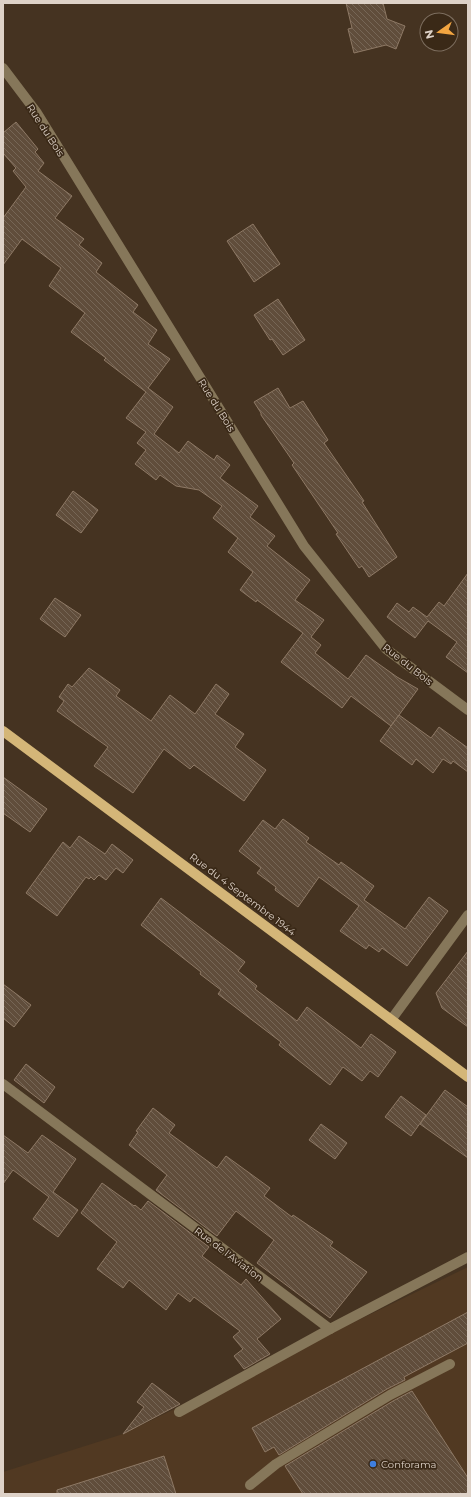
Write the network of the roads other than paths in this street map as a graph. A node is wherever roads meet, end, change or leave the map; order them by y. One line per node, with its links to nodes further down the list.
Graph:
1 (3, 68): 2 (street, Rue du Bois)
2 (468, 710)
3 (3, 731): 5 (main road, Rue du 4 Septembre 1944)
4 (468, 915): 5 (street)
5 (392, 1020): 6 (main road, Rue du 4 Septembre 1944)
6 (468, 1077)
7 (3, 1084): 9 (street, Rue de l'Aviation)
8 (468, 1256): 9 (street)
9 (330, 1330): 11 (street)
10 (450, 1364): 12 (street)
11 (179, 1412)
12 (250, 1485)

